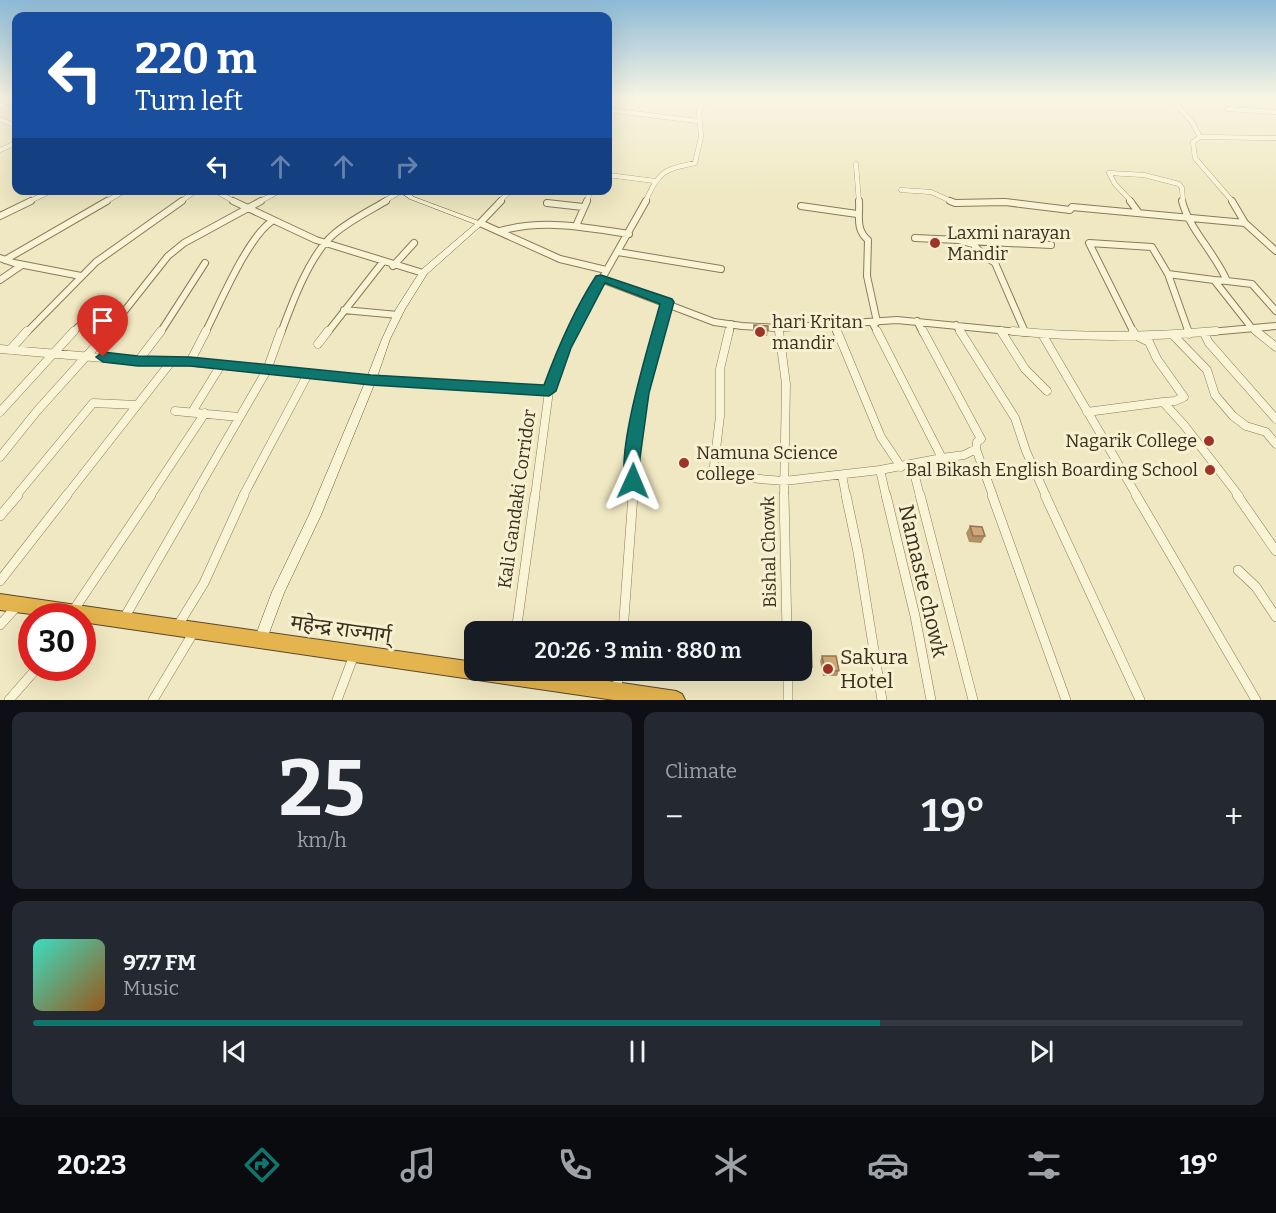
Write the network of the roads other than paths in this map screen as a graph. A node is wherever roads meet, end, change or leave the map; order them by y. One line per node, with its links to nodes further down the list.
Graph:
1 (700, 130): 7 (street)
2 (1196, 130): 3 (street)
3 (1200, 137): 4 (street); 28 (street)
4 (1276, 138)
5 (856, 164): 23 (street)
6 (612, 176): 7 (street)
7 (655, 181): 31 (street, Kali Gandaki Corridor)
8 (901, 190): 22 (street)
9 (43, 195): 24 (street)
10 (117, 195): 39 (street)
11 (190, 195): 48 (street)
12 (223, 195): 21 (street)
13 (272, 195): 21 (street)
14 (395, 195): 34 (street)
15 (407, 195): 27 (main road)
16 (506, 195): 27 (street)
17 (589, 195): 20 (street)
18 (547, 203): 20 (street)
19 (801, 206): 23 (street)
20 (583, 207): 29 (street)
21 (248, 209): 26 (street); 78 (street)
22 (1139, 213): 25 (street); 25 (street)
23 (857, 214): 59 (street)
24 (0, 216)
25 (1190, 218): 28 (street); 52 (street)
26 (272, 221): 34 (street); 81 (street)
27 (480, 223): 30 (street); 46 (main road)
28 (1245, 223): 37 (street)
29 (576, 226): 30 (street); 31 (street)
30 (500, 231): 45 (street)
31 (628, 234): 38 (street, Kali Gandaki Corridor)
32 (915, 238): 33 (street)
33 (969, 241): 36 (street); 67 (street)
34 (325, 243): 41 (street); 83 (street)
35 (414, 243): 43 (street)
36 (1052, 245)
37 (1276, 251)
38 (618, 252): 44 (street); 45 (street, Kali Gandaki Corridor)
39 (3, 259): 42 (street)
40 (205, 263): 79 (street)
41 (382, 263): 43 (street); 55 (street)
42 (22, 265): 48 (street); 50 (street)
43 (393, 266): 46 (street)
44 (721, 269)
45 (606, 270): 49 (street, Kali Gandaki Corridor)
46 (423, 273): 57 (main road)
47 (1168, 274): 51 (street); 70 (street); 71 (street)
48 (81, 276): 76 (street)
49 (601, 279): 54 (street); 86 (street, Kali Gandaki Corridor)
50 (0, 280)
51 (1214, 280): 52 (street); 64 (street)
52 (1227, 281): 56 (street)
53 (103, 302): 77 (street)
54 (667, 302): 60 (street); 117 (street)
55 (344, 310): 57 (street); 73 (street)
56 (1276, 311)
57 (398, 315): 85 (main road)
58 (917, 321): 59 (street); 62 (street); 98 (street)
59 (874, 322): 61 (street); 100 (street)
60 (731, 324): 65 (street); 105 (street)
61 (834, 325): 65 (street); 102 (street)
62 (956, 325): 66 (street); 139 (street)
63 (1276, 326): 64 (street)
64 (1251, 327): 68 (street); 74 (street)
65 (778, 328): 105 (street, Bishal Chowk)
66 (1000, 330): 67 (street); 87 (street)
67 (1025, 333): 69 (street)
68 (1204, 333): 70 (street); 96 (street)
69 (1042, 334): 71 (street); 93 (street)
70 (1189, 334): 72 (street)
71 (1135, 335): 72 (street); 88 (street)
72 (1173, 335): 97 (street)
73 (318, 344)
74 (1276, 347)
75 (0, 349): 76 (street)
76 (10, 350): 77 (street)
77 (52, 353): 78 (street); 91 (street)
78 (86, 355): 79 (street); 99 (street)
79 (138, 361): 80 (street)
80 (171, 362): 81 (street); 89 (street)
81 (190, 362): 82 (street)
82 (221, 364): 83 (street); 92 (street)
83 (267, 370): 84 (street); 95 (street)
84 (308, 374): 85 (street); 120 (street)
85 (371, 380): 86 (street); 122 (main road)
86 (549, 391): 116 (street, Kali Gandaki Corridor)
87 (1047, 391)
88 (1163, 402): 93 (street); 107 (street)
89 (137, 405): 106 (street); 109 (street)
90 (175, 411): 92 (street)
91 (0, 412)
92 (192, 412): 94 (street)
93 (1087, 412): 140 (street)
94 (205, 413): 95 (street); 111 (street)
95 (239, 417): 115 (street)
96 (1276, 419)
97 (1276, 444)
98 (976, 449): 100 (street); 138 (street)
99 (0, 458)
100 (942, 458): 101 (street)
101 (912, 465): 102 (street); 137 (street)
102 (901, 467): 103 (street)
103 (880, 470): 104 (street); 136 (street, Namaste chowk)
104 (843, 475): 105 (street); 135 (street)
105 (784, 481): 118 (street, Bishal Chowk)
106 (0, 516)
107 (1276, 551)
108 (1238, 570): 114 (street)
109 (0, 581)
110 (0, 602): 112 (highway, महेन्द्र राज्मार्ग्)
111 (84, 603)
112 (18, 604): 119 (street)
113 (96, 616): 115 (highway, महेन्द्र राज्मार्ग्)
114 (1276, 617)
115 (123, 620): 120 (highway, महेन्द्र राज्मार्ग्)
116 (518, 621)
117 (624, 621)
118 (787, 621)
119 (0, 625)
120 (177, 627): 121 (highway, महेन्द्र राज्मार्ग्)
121 (195, 630): 122 (highway, महेन्द्र राज्मार्ग्); 131 (street)
122 (260, 640): 123 (highway, महेन्द्र राज्मार्ग्)
123 (355, 654): 124 (highway, महेन्द्र राज्मार्ग्); 132 (street)
124 (464, 668)
125 (26, 681): 130 (street)
126 (538, 681): 128 (highway, महेन्द्र राज्मार्ग्)
127 (788, 681): 134 (street)
128 (590, 694): 129 (highway, महेन्द्र राज्मार्ग्)
129 (624, 695): 133 (highway, महेन्द्र राज्मार्ग्)
130 (9, 700)
131 (153, 700)
132 (337, 700)
133 (676, 700)
134 (788, 700)
135 (882, 700)
136 (931, 700)
137 (973, 700)
138 (1066, 700)
139 (1140, 700)
140 (1256, 700)

